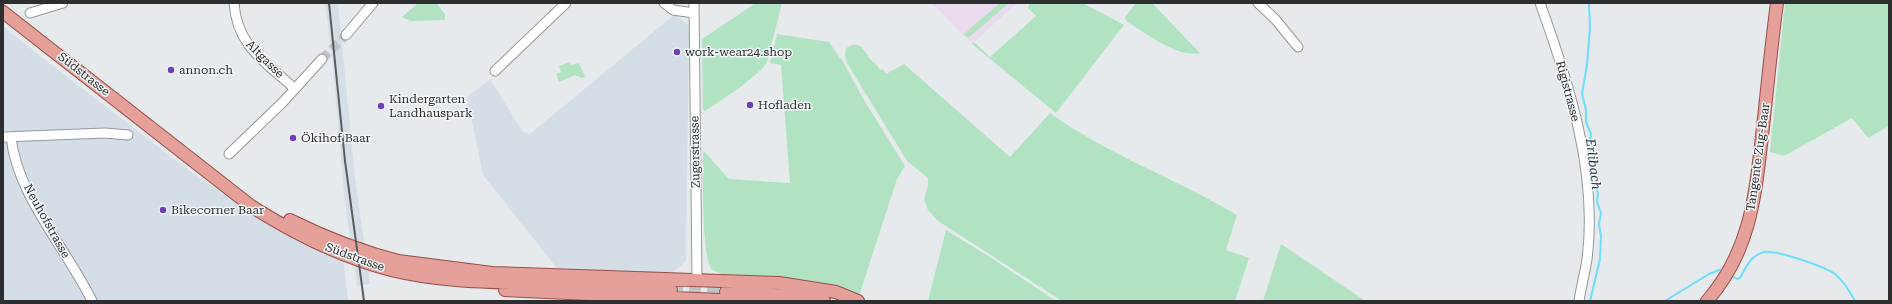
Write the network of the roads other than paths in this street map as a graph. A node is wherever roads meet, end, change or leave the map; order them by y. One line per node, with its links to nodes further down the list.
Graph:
1 (63, 3): 12 (street)
2 (234, 3): 19 (street, Altgasse)
3 (373, 3): 15 (street)
4 (566, 3): 18 (street)
5 (664, 3): 11 (street)
6 (694, 3): 11 (street, Zugerstrasse)
7 (1258, 3): 16 (street)
8 (1540, 3): 35 (street, Rigistrasse)
9 (1777, 3): 36 (main road, Tangente Zug-Baar)
10 (3, 12): 14 (main road, Südstrasse)
11 (694, 13): 26 (street, Zugerstrasse)
12 (30, 14)
13 (3, 16): 14 (main road, Südstrasse)
14 (16, 23): 23 (main road, Südstrasse)
15 (346, 34)
16 (1298, 47)
17 (322, 59): 19 (street)
18 (495, 71)
19 (295, 89): 22 (street)
20 (128, 136): 21 (street, Neuhofstrasse)
21 (7, 137): 31 (street, Neuhofstrasse)
22 (229, 154)
23 (206, 172): 24 (main road, Südstrasse); 25 (main road, Südstrasse)
24 (398, 261): 26 (main road); 27 (main road, Südstrasse)
25 (405, 273): 27 (main road, Südstrasse); 30 (main road)
26 (697, 280): 30 (main road, Zugerstrasse); 34 (main road)
27 (525, 283): 28 (main road, Südstrasse)
28 (671, 290)
29 (723, 292): 33 (main road)
30 (697, 300): 32 (main road)
31 (92, 301)
32 (740, 301)
33 (824, 301)
34 (858, 301)
35 (1579, 301)
36 (1707, 301)

